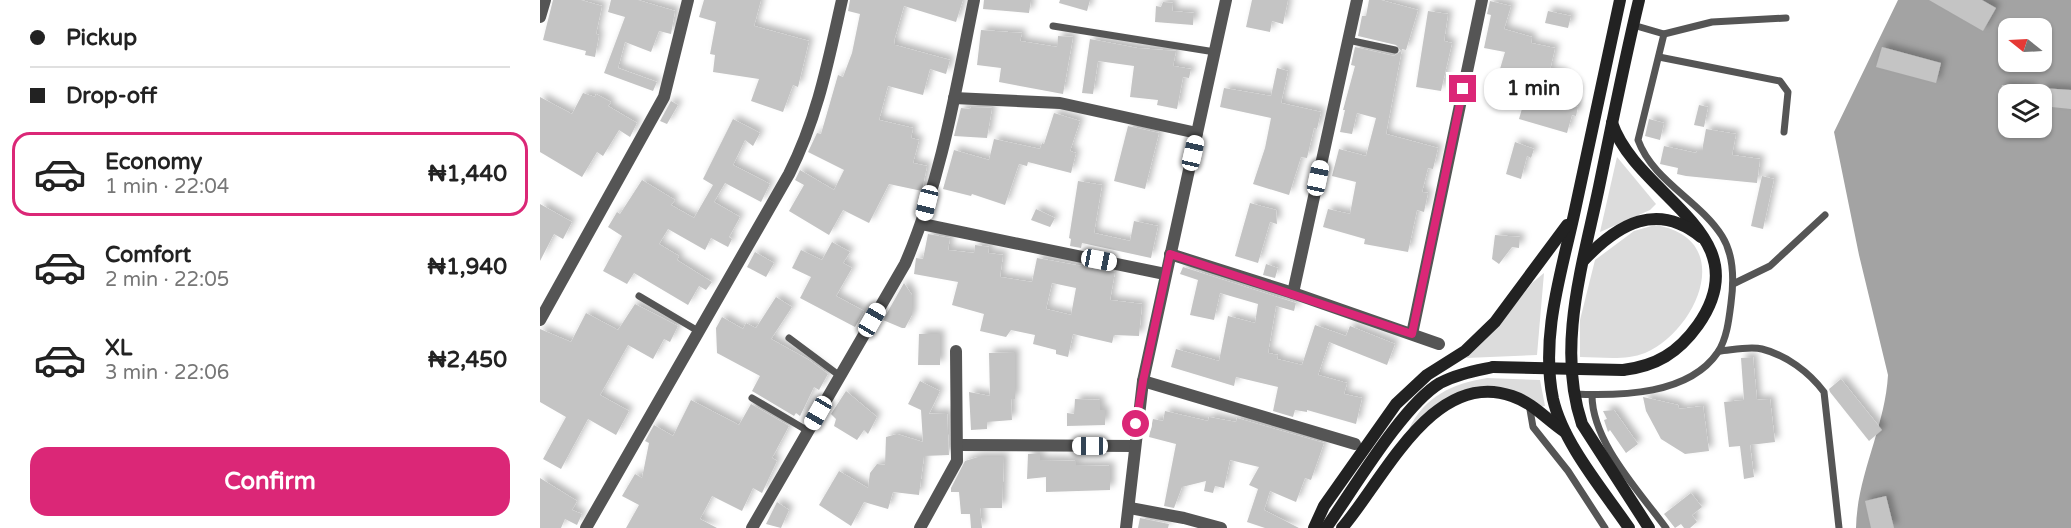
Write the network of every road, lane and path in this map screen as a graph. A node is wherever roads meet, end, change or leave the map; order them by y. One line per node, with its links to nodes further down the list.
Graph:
1 (545, 0): 10 (street)
2 (688, 0): 33 (street)
3 (842, 0): 34 (street)
4 (974, 0): 19 (street)
5 (1226, 0): 17 (street)
6 (1357, 0): 15 (street)
7 (1482, 0): 35 (street)
8 (1620, 0): 23 (main road)
9 (1639, 0): 12 (main road)
10 (540, 17)
11 (1786, 18): 14 (lane)
12 (1633, 25): 14 (lane); 20 (main road)
13 (1053, 26): 17 (lane)
14 (1664, 33): 18 (lane)
15 (1348, 40): 16 (lane); 31 (street)
16 (1395, 50)
17 (1215, 52): 22 (street)
18 (1659, 57): 21 (lane); 30 (lane)
19 (954, 98): 22 (street); 25 (street)
20 (1612, 123): 26 (main road); 28 (main road)
21 (1784, 132)
22 (1197, 133): 27 (street)
23 (1574, 214): 47 (main road); 57 (main road)
24 (1826, 215): 30 (lane)
25 (922, 224): 29 (street); 40 (street)
26 (1708, 243): 28 (main road); 58 (main road, bridge)
27 (1170, 254): 29 (street); 31 (street)
28 (1583, 261): 42 (main road)
29 (1165, 274): 41 (street)
30 (1733, 284): 39 (lane)
31 (1293, 293): 35 (street)
32 (639, 296): 34 (lane)
33 (540, 320)
34 (698, 332): 52 (street)
35 (1412, 334): 37 (street)
36 (789, 338): 40 (lane)
37 (1439, 344)
38 (956, 351): 49 (street)
39 (1719, 351): 43 (lane); 64 (lane)
40 (840, 376): 46 (street)
41 (1143, 381): 48 (street); 50 (street)
42 (1574, 394): 43 (lane); 62 (main road)
43 (1592, 395): 63 (lane)
44 (752, 398): 46 (lane)
45 (1529, 404): 47 (main road); 59 (main road); 60 (lane)
46 (808, 431): 53 (street)
47 (1566, 432): 61 (main road)
48 (1356, 444)
49 (959, 445): 50 (street); 54 (street)
50 (1133, 446): 51 (street)
51 (1130, 508): 55 (street); 56 (street)
52 (586, 528)
53 (752, 528)
54 (920, 528)
55 (1126, 528)
56 (1221, 528)
57 (1314, 528)
58 (1326, 528)
59 (1342, 528)
60 (1605, 528)
61 (1629, 528)
62 (1649, 528)
63 (1666, 528)
64 (1839, 528)

